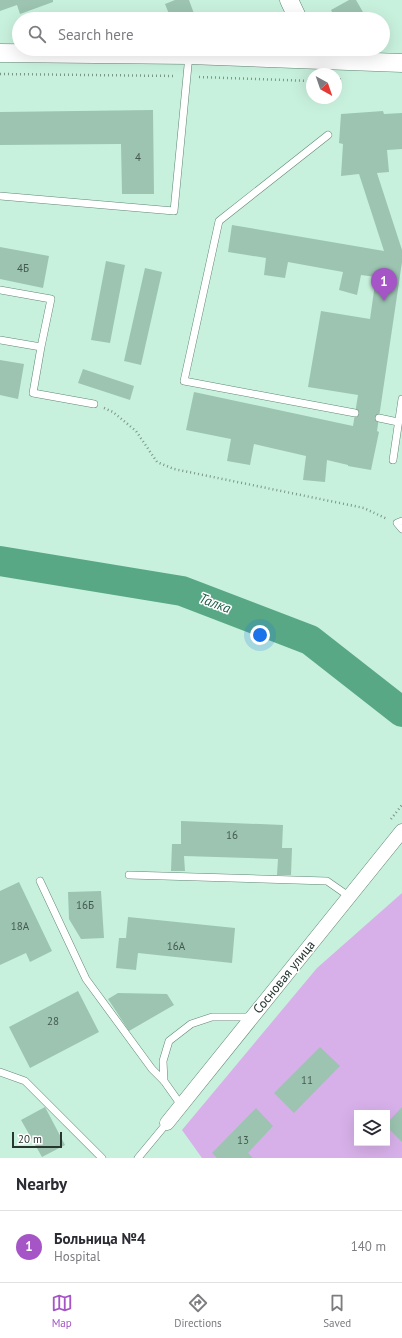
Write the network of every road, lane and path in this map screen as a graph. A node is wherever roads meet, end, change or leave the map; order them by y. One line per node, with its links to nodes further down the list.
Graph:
1 (289, 0): 2 (street)
2 (295, 12)
3 (0, 53): 4 (street)
4 (12, 53)
5 (189, 56): 9 (lane)
6 (327, 56): 7 (street)
7 (402, 62)
8 (0, 74): 9 (path)
9 (188, 76): 10 (path); 12 (lane)
10 (306, 81)
11 (328, 135): 18 (lane)
12 (0, 196)
13 (0, 290): 15 (lane)
14 (0, 340): 15 (lane)
15 (41, 347): 17 (lane)
16 (402, 399): 20 (lane)
17 (94, 404): 22 (path)
18 (355, 413)
19 (379, 418): 20 (lane)
20 (398, 422): 21 (lane)
21 (392, 460)
22 (399, 522): 23 (lane)
23 (402, 529)
24 (402, 831): 27 (street, Сосновая улица)
25 (129, 875): 27 (lane)
26 (40, 881): 30 (lane)
27 (350, 896): 28 (street, Сосновая улица)
28 (252, 1017): 30 (lane); 31 (street, Сосновая улица)
29 (0, 1072): 33 (lane)
30 (164, 1081): 31 (lane)
31 (181, 1105): 32 (street, Сосновая улица)
32 (167, 1123): 34 (lane)
33 (102, 1158)
34 (138, 1158)

